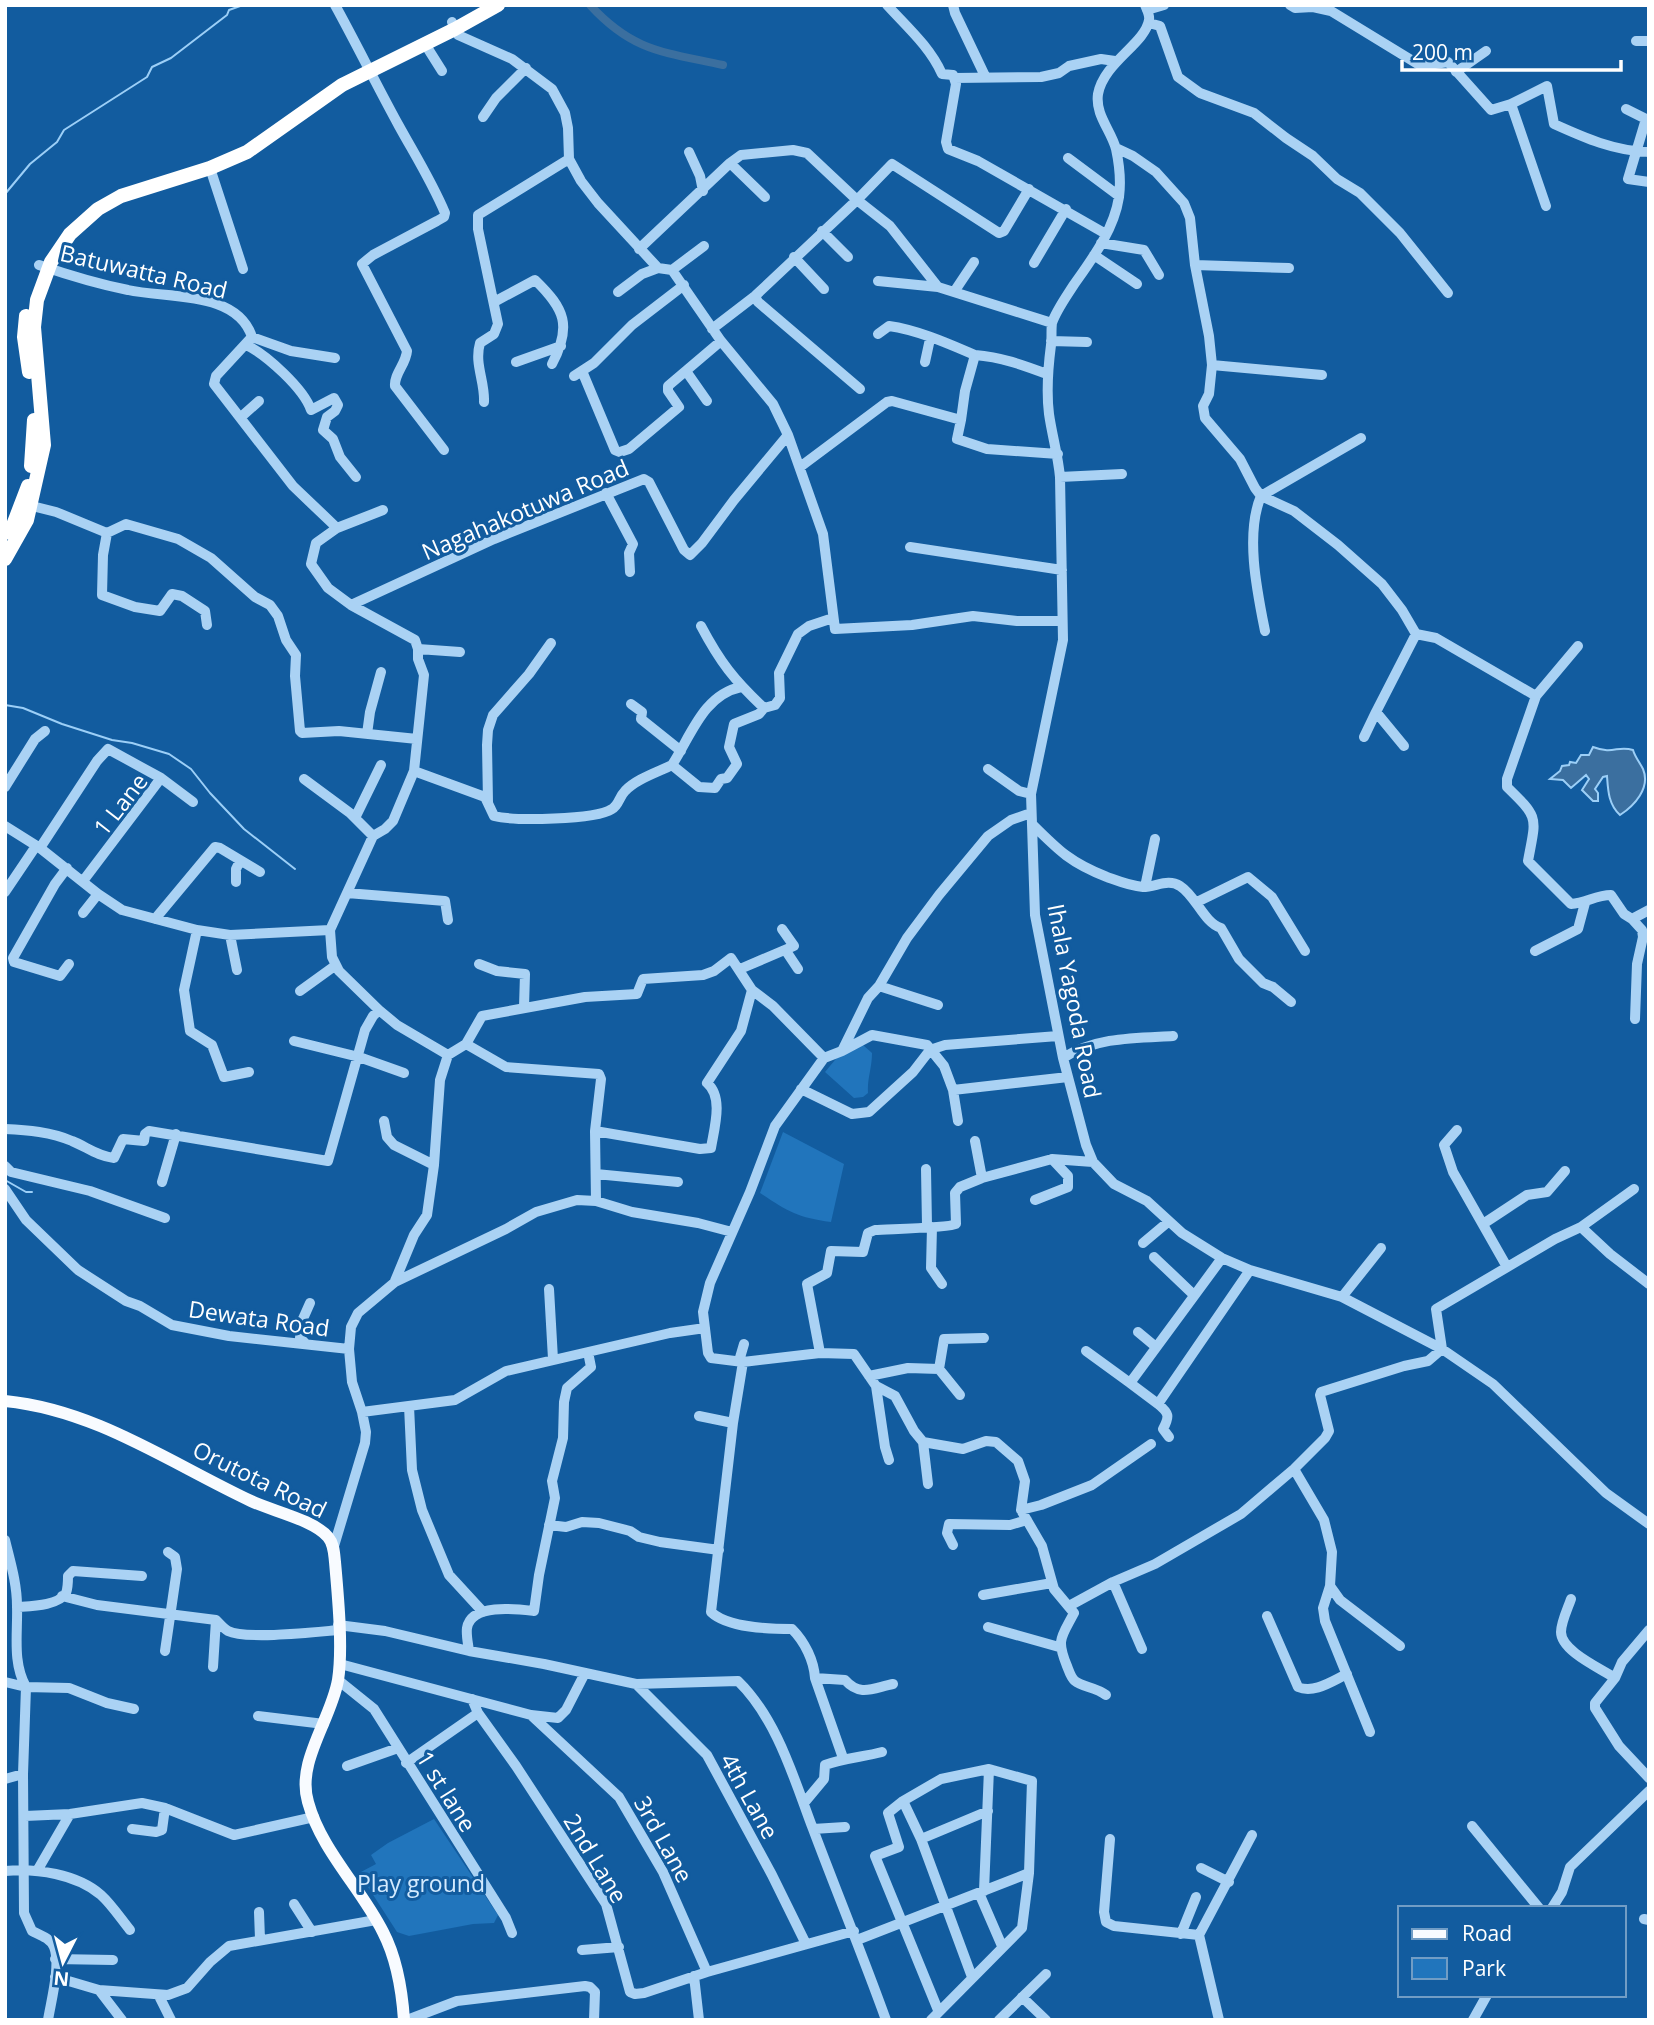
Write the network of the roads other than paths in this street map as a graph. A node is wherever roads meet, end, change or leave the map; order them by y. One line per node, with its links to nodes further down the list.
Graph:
1 (335, 5): 16 (street)
2 (483, 5): 10 (highway)
3 (498, 5): 10 (highway)
4 (887, 5): 21 (street)
5 (953, 5): 20 (street)
6 (1164, 5): 8 (street)
7 (1290, 5): 19 (street)
8 (1146, 8): 9 (street)
9 (1149, 23): 15 (street, Ihala Yagoda Road); 64 (street)
10 (453, 26): 13 (highway); 16 (highway); 17 (street)
11 (1636, 41): 12 (street)
12 (1649, 41)
13 (425, 44): 16 (highway); 18 (street)
14 (1486, 51): 19 (street)
15 (1115, 61): 20 (street); 25 (street, Ihala Yagoda Road)
16 (369, 67): 32 (highway); 51 (highway); 93 (street)
17 (526, 68): 24 (street); 30 (street)
18 (442, 71)
19 (1456, 72): 22 (street)
20 (985, 76): 21 (street)
21 (954, 78): 34 (street)
22 (1511, 104): 27 (street); 39 (street)
23 (1626, 109): 27 (street)
24 (483, 117)
25 (1116, 148): 36 (street, Ihala Yagoda Road); 50 (street)
26 (689, 152): 35 (street)
27 (1635, 152): 28 (street); 33 (street)
28 (1649, 152)
29 (1068, 158): 36 (street)
30 (569, 159): 44 (street); 66 (street)
31 (730, 163): 35 (street); 37 (street); 38 (street)
32 (210, 168): 51 (highway); 52 (street)
33 (1649, 182)
34 (1029, 189): 38 (street); 40 (street)
35 (702, 191): 44 (street)
36 (1119, 196): 42 (street, Ihala Yagoda Road)
37 (765, 197)
38 (857, 200): 41 (street); 60 (street)
39 (1546, 206)
40 (1066, 209): 42 (street); 49 (street)
41 (822, 231): 46 (street); 47 (street)
42 (1104, 239): 45 (street, Ihala Yagoda Road); 56 (street)
43 (704, 246): 55 (street)
44 (639, 249): 53 (street)
45 (1094, 256): 58 (street); 67 (street, Ihala Yagoda Road)
46 (794, 257): 61 (street); 65 (street)
47 (848, 257)
48 (974, 262): 63 (street)
49 (1034, 263)
50 (1195, 265): 54 (street); 81 (street)
51 (43, 266): 71 (street, Batuwatta Road); 102 (highway)
52 (243, 268)
53 (658, 268): 55 (street); 62 (street)
54 (1289, 268)
55 (672, 270): 59 (street)
56 (1159, 275)
57 (878, 281): 60 (street)
58 (1138, 284)
59 (684, 285): 68 (street); 82 (street)
60 (938, 287): 63 (street)
61 (824, 289)
62 (618, 292)
63 (954, 292): 67 (street)
64 (1448, 293)
65 (755, 296): 68 (street); 85 (street)
66 (495, 302): 75 (street); 88 (street)
67 (1052, 323): 73 (street, Ihala Yagoda Road)
68 (712, 329): 72 (street)
69 (878, 334): 70 (street)
70 (930, 339): 76 (street); 79 (street)
71 (249, 341): 77 (street); 89 (street); 97 (street, Batuwatta Road)
72 (721, 341): 82 (street); 91 (street)
73 (1051, 341): 74 (street); 83 (street, Ihala Yagoda Road)
74 (1087, 342)
75 (561, 346): 78 (street); 80 (street)
76 (975, 355): 83 (street); 90 (street)
77 (335, 358)
78 (516, 362)
79 (925, 362)
80 (552, 364)
81 (1212, 365): 84 (street); 100 (street)
82 (686, 371): 87 (street)
83 (1047, 374): 94 (street, Ihala Yagoda Road)
84 (1322, 375)
85 (860, 388)
86 (259, 401): 89 (street)
87 (707, 401)
88 (484, 402)
89 (241, 417): 103 (street)
90 (961, 420): 94 (street); 95 (street)
91 (788, 435): 95 (street); 99 (street, Nagahakotuwa Road)
92 (1361, 438): 100 (street)
93 (444, 450)
94 (1058, 454): 98 (street, Ihala Yagoda Road)
95 (800, 467): 111 (street)
96 (1122, 474): 98 (street)
97 (356, 477)
98 (1060, 477): 108 (street, Ihala Yagoda Road)
99 (606, 493): 109 (street); 110 (street, Nagahakotuwa Road)
100 (1261, 496): 115 (street); 116 (street)
101 (383, 510): 103 (street)
102 (21, 514): 104 (street); 105 (highway); 107 (highway)
103 (337, 528): 110 (street)
104 (107, 533): 113 (street); 128 (street)
105 (5, 543)
106 (910, 547): 108 (street)
107 (5, 559)
108 (1062, 570): 112 (street, Ihala Yagoda Road)
109 (630, 572)
110 (351, 605): 119 (street)
111 (834, 618): 112 (street); 125 (street)
112 (1062, 621): 140 (street, Ihala Yagoda Road)
113 (207, 625)
114 (701, 626): 122 (street)
115 (1265, 631)
116 (1416, 634): 123 (street); 126 (street)
117 (551, 643): 142 (street)
118 (1578, 646): 123 (street)
119 (418, 649): 120 (street); 130 (street)
120 (460, 652)
121 (381, 671): 128 (street)
122 (741, 687): 125 (street); 132 (street)
123 (1536, 696): 160 (street)
124 (631, 704): 132 (street)
125 (764, 708): 134 (street)
126 (1376, 712): 129 (street); 131 (street)
127 (44, 732): 139 (street)
128 (367, 734): 130 (street)
129 (1364, 737)
130 (417, 739): 136 (street)
131 (1404, 746)
132 (681, 751): 134 (street)
133 (381, 765): 144 (street)
134 (672, 765): 142 (street)
135 (988, 769): 140 (street)
136 (414, 771): 142 (street); 147 (street)
137 (161, 779): 141 (street, 1 Lane); 149 (street); 153 (street, 1 Lane)
138 (304, 779): 144 (street)
139 (5, 788)
140 (1031, 794): 143 (street, Ihala Yagoda Road)
141 (193, 802)
142 (488, 802)
143 (1031, 813): 145 (street, Ihala Yagoda Road); 179 (street)
144 (355, 818): 147 (street)
145 (1032, 824): 155 (street); 187 (street, Ihala Yagoda Road)
146 (5, 826): 149 (street)
147 (373, 836): 157 (street)
148 (1155, 839): 155 (street)
149 (38, 847): 151 (street); 156 (street)
150 (240, 861): 152 (street); 154 (street); 163 (street)
151 (67, 869): 153 (street); 173 (street)
152 (260, 872)
153 (83, 881): 158 (street)
154 (236, 882)
155 (1144, 887): 159 (street)
156 (5, 892)
157 (347, 893): 165 (street); 168 (street)
158 (98, 894): 162 (street); 163 (street)
159 (1197, 902): 171 (street); 182 (street)
160 (1586, 903): 164 (street); 172 (street)
161 (1649, 910): 164 (street)
162 (83, 913)
163 (155, 919): 167 (street)
164 (1632, 919): 186 (street)
165 (447, 920)
166 (782, 929): 170 (street)
167 (197, 930): 169 (street); 197 (street)
168 (330, 930): 169 (street); 175 (street)
169 (230, 935): 178 (street)
170 (786, 951): 176 (street); 177 (street)
171 (1305, 951)
172 (1535, 951)
173 (69, 964)
174 (479, 964): 184 (street)
175 (336, 965): 181 (street); 185 (street)
176 (740, 969): 180 (street); 184 (street)
177 (798, 969)
178 (237, 970)
179 (879, 986): 183 (street); 192 (street)
180 (752, 990): 195 (street); 206 (street)
181 (300, 991)
182 (1292, 1002)
183 (938, 1005)
184 (524, 1007): 190 (street)
185 (379, 1010): 193 (street); 194 (street)
186 (1635, 1019)
187 (1058, 1036): 191 (street); 196 (street, Ihala Yagoda Road)
188 (1173, 1036): 196 (street)
189 (295, 1041): 194 (street)
190 (466, 1044): 193 (street); 206 (street)
191 (930, 1050): 192 (street); 200 (street); 201 (street)
192 (842, 1051): 195 (street)
193 (448, 1055): 211 (street)
194 (359, 1057): 198 (street); 207 (street)
195 (824, 1058): 200 (street)
196 (1063, 1058): 199 (street, Ihala Yagoda Road)
197 (249, 1072)
198 (404, 1073)
199 (1068, 1077): 201 (street); 210 (street, Ihala Yagoda Road)
200 (801, 1089): 228 (street)
201 (953, 1090): 203 (street)
202 (384, 1121): 211 (street)
203 (958, 1121)
204 (5, 1129): 207 (street)
205 (1457, 1130): 225 (street)
206 (595, 1131): 215 (street)
207 (176, 1135): 217 (street)
208 (975, 1141): 216 (street)
209 (1052, 1159): 210 (street); 216 (street); 221 (street)
210 (1093, 1162): 224 (street, Ihala Yagoda Road)
211 (434, 1165): 235 (street)
212 (5, 1166): 223 (street)
213 (926, 1170): 226 (street)
214 (1565, 1171): 225 (street)
215 (596, 1174): 218 (street); 222 (street)
216 (982, 1178): 226 (street)
217 (162, 1181)
218 (678, 1182)
219 (5, 1189): 246 (street, Dewata Road)
220 (1633, 1189): 227 (street)
221 (1035, 1200)
222 (596, 1202): 228 (street); 235 (street)
223 (165, 1218)
224 (1168, 1222): 229 (street); 232 (street, Ihala Yagoda Road)
225 (1482, 1224): 233 (street)
226 (930, 1227): 236 (street); 252 (street)
227 (1581, 1227): 233 (street); 237 (street)
228 (732, 1231): 242 (street)
229 (1143, 1243)
230 (1381, 1248): 240 (street)
231 (1154, 1257): 239 (street)
232 (1222, 1258): 234 (street, Ihala Yagoda Road); 239 (street)
233 (1507, 1267): 249 (street)
234 (1250, 1270): 240 (street, Ihala Yagoda Road); 261 (street)
235 (395, 1282): 248 (street)
236 (942, 1284)
237 (1649, 1284)
238 (549, 1289): 253 (street)
239 (1194, 1294): 247 (street)
240 (1342, 1297): 249 (street, Ihala Yagoda Road)
241 (310, 1303): 246 (street)
242 (705, 1328): 251 (street); 254 (street)
243 (1138, 1332): 247 (street)
244 (984, 1338): 255 (street)
245 (744, 1343): 254 (street)
246 (306, 1344): 248 (street, Dewata Road)
247 (1156, 1347): 257 (street)
248 (349, 1349): 263 (street)
249 (1442, 1349): 270 (street); 274 (street, Ihala Yagoda Road)
250 (1086, 1351): 257 (street)
251 (588, 1352): 253 (street); 275 (street)
252 (820, 1353): 254 (street); 256 (street)
253 (554, 1359): 262 (street)
254 (741, 1362): 265 (street)
255 (940, 1369): 256 (street); 259 (street)
256 (869, 1376): 258 (street)
257 (1130, 1383): 261 (street)
258 (876, 1386): 267 (street); 269 (street)
259 (960, 1395)
260 (5, 1401): 278 (main road, Orutota Road)
261 (1158, 1404): 266 (street)
262 (409, 1406): 263 (street); 290 (street)
263 (362, 1412): 278 (street)
264 (699, 1416): 265 (street)
265 (733, 1423): 279 (street)
266 (1169, 1437)
267 (923, 1442): 271 (street); 272 (street)
268 (1151, 1444): 272 (street)
269 (889, 1460)
270 (1294, 1469): 282 (street); 284 (street)
271 (928, 1484)
272 (1021, 1510): 273 (street)
273 (1027, 1520): 277 (street); 283 (street)
274 (1649, 1524)
275 (549, 1525): 279 (street); 290 (street)
276 (5, 1540): 289 (street)
277 (953, 1545)
278 (334, 1546): 295 (main road, Orutota Road)
279 (719, 1550): 306 (street)
280 (168, 1552): 291 (street)
281 (142, 1576): 286 (street)
282 (1113, 1582): 288 (street); 299 (street)
283 (1052, 1583): 285 (street); 288 (street)
284 (1330, 1586): 297 (street); 305 (street)
285 (983, 1595)
286 (62, 1596): 289 (street); 291 (street)
287 (1571, 1599): 307 (street)
288 (1069, 1605): 298 (street)
289 (17, 1607): 312 (street)
290 (483, 1612): 301 (street)
291 (172, 1615): 293 (street); 300 (street)
292 (1267, 1616): 305 (street)
293 (216, 1620): 295 (street); 303 (street)
294 (988, 1627): 298 (street)
295 (338, 1628): 301 (street); 302 (main road, Orutota Road)
296 (1649, 1630): 307 (street)
297 (1400, 1646)
298 (1059, 1647): 313 (street)
299 (1142, 1649)
300 (165, 1651)
301 (468, 1651): 304 (street)
302 (340, 1664): 308 (main road, Orutota Road); 314 (street)
303 (213, 1667)
304 (585, 1674): 310 (street); 317 (street)
305 (1347, 1674): 320 (street)
306 (815, 1678): 311 (street); 323 (street)
307 (1615, 1678): 328 (street)
308 (338, 1680): 319 (main road, Orutota Road); 321 (street, 1 st lane)
309 (5, 1682): 312 (street)
310 (636, 1684): 332 (street); 367 (street, 4th Lane)
311 (893, 1684)
312 (26, 1687): 315 (street); 327 (street)
313 (1106, 1695)
314 (472, 1699): 316 (street, 2nd Lane); 317 (street)
315 (134, 1709)
316 (478, 1713): 324 (street); 369 (street, 2nd Lane)
317 (531, 1715): 373 (street, 3rd Lane)
318 (258, 1716): 319 (street)
319 (324, 1724): 337 (main road, Orutota Road)
320 (1370, 1732)
321 (398, 1748): 324 (street, 1 st lane); 325 (street)
322 (882, 1752): 323 (street)
323 (843, 1758): 332 (street)
324 (406, 1763): 362 (street, 1 st lane)
325 (346, 1766)
326 (989, 1769): 331 (street); 334 (street); 349 (street)
327 (23, 1774): 329 (street); 336 (street)
328 (1649, 1778)
329 (5, 1779)
330 (1649, 1791): 356 (street)
331 (903, 1801): 343 (street); 359 (street)
332 (803, 1803): 341 (street)
333 (165, 1808): 335 (street); 337 (street); 340 (street)
334 (988, 1811): 343 (street); 351 (street)
335 (70, 1814): 336 (street); 348 (street)
336 (25, 1816): 346 (street)
337 (314, 1817): 358 (main road, Orutota Road)
338 (1472, 1826): 355 (street)
339 (845, 1827): 341 (street)
340 (132, 1829)
341 (813, 1829): 365 (street)
342 (1252, 1835): 350 (street)
343 (921, 1839): 354 (street)
344 (1110, 1839): 363 (street)
345 (1201, 1868): 350 (street)
346 (23, 1869): 347 (street); 348 (street); 371 (street)
347 (5, 1871)
348 (37, 1871): 360 (street)
349 (1029, 1873): 351 (street, 2nd Lane); 368 (street)
350 (1229, 1882): 364 (street)
351 (982, 1892): 354 (street, 2nd Lane); 368 (street)
352 (1196, 1897): 363 (street)
353 (294, 1904): 361 (street)
354 (944, 1905): 359 (street, 2nd Lane); 377 (street)
355 (1537, 1906)
356 (1553, 1906)
357 (259, 1912): 366 (street)
358 (376, 1920): 361 (street); 386 (main road, Orutota Road)
359 (901, 1924): 365 (street, 2nd Lane); 382 (street)
360 (130, 1930)
361 (312, 1932): 366 (street)
362 (512, 1933)
363 (1181, 1934): 364 (street)
364 (1199, 1935): 393 (street)
365 (856, 1936): 367 (street, 2nd Lane); 389 (street)
366 (260, 1939): 379 (street)
367 (806, 1944): 373 (street, 2nd Lane)
368 (1002, 1946): 377 (street)
369 (619, 1947): 370 (street); 375 (street, 2nd Lane)
370 (582, 1950)
371 (55, 1959): 372 (street); 376 (street)
372 (113, 1960)
373 (707, 1972): 375 (street, 2nd Lane)
374 (1046, 1975): 380 (street)
375 (694, 1976): 388 (street)
376 (55, 1977): 378 (street); 383 (street)
377 (972, 1977): 382 (street)
378 (99, 1990): 379 (street); 384 (street)
379 (159, 1996): 385 (street)
380 (1022, 1997): 391 (street); 392 (street)
381 (1487, 1997): 394 (street)
382 (938, 2010): 390 (street)
383 (48, 2020)
384 (122, 2020)
385 (171, 2020)
386 (406, 2020): 387 (street)
387 (594, 2020)
388 (699, 2020)
389 (886, 2020)
390 (931, 2020)
391 (999, 2020)
392 (1045, 2020)
393 (1219, 2020)
394 (1473, 2020)

